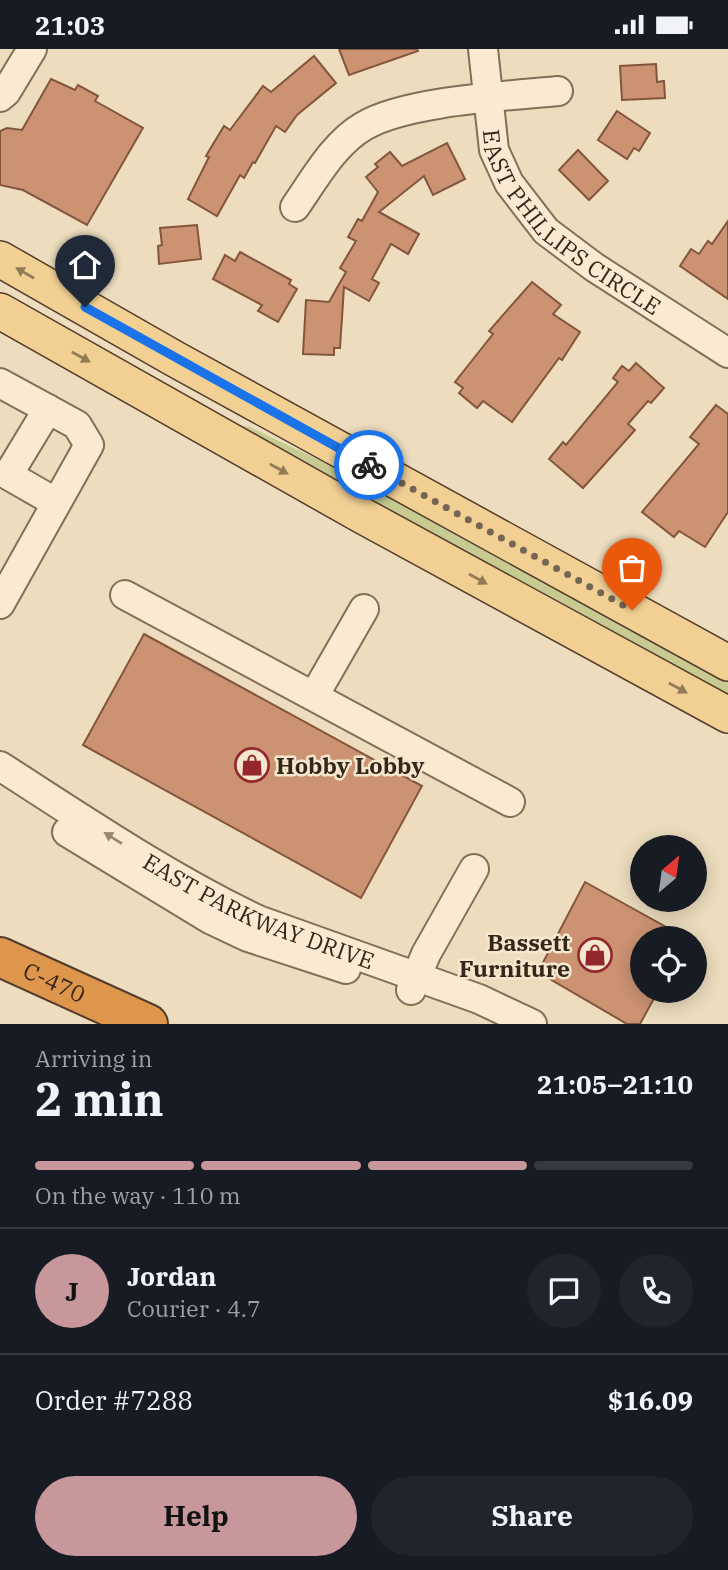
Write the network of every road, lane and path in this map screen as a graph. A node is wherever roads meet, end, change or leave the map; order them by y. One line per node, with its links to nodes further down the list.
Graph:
1 (32, 49): 4 (street)
2 (483, 49): 5 (street, EAST PHILLIPS CIRCLE)
3 (558, 91): 5 (street)
4 (0, 97)
5 (487, 99): 6 (street); 9 (street, EAST PHILLIPS CIRCLE)
6 (295, 207)
7 (0, 259): 16 (main road, one-way to 7)
8 (0, 311): 18 (main road, one-way to 18)
9 (728, 353)
10 (0, 383): 11 (street)
11 (48, 409): 12 (street); 12 (street)
12 (55, 502): 14 (street)
13 (125, 595): 17 (street)
14 (0, 604)
15 (364, 610): 17 (street)
16 (728, 663)
17 (314, 696): 21 (street)
18 (728, 715)
19 (0, 766): 25 (street, EAST PARKWAY DRIVE, one-way to 19)
20 (0, 789): 25 (street, EAST PARKWAY DRIVE)
21 (510, 802)
22 (474, 869): 25 (street)
23 (0, 942): 26 (highway)
24 (0, 957): 26 (highway, C-470)
25 (414, 983): 28 (street, EAST PARKWAY DRIVE); 29 (street, EAST PARKWAY DRIVE)
26 (102, 1003): 27 (highway, C-470)
27 (148, 1024)
28 (489, 1024)
29 (532, 1024)

